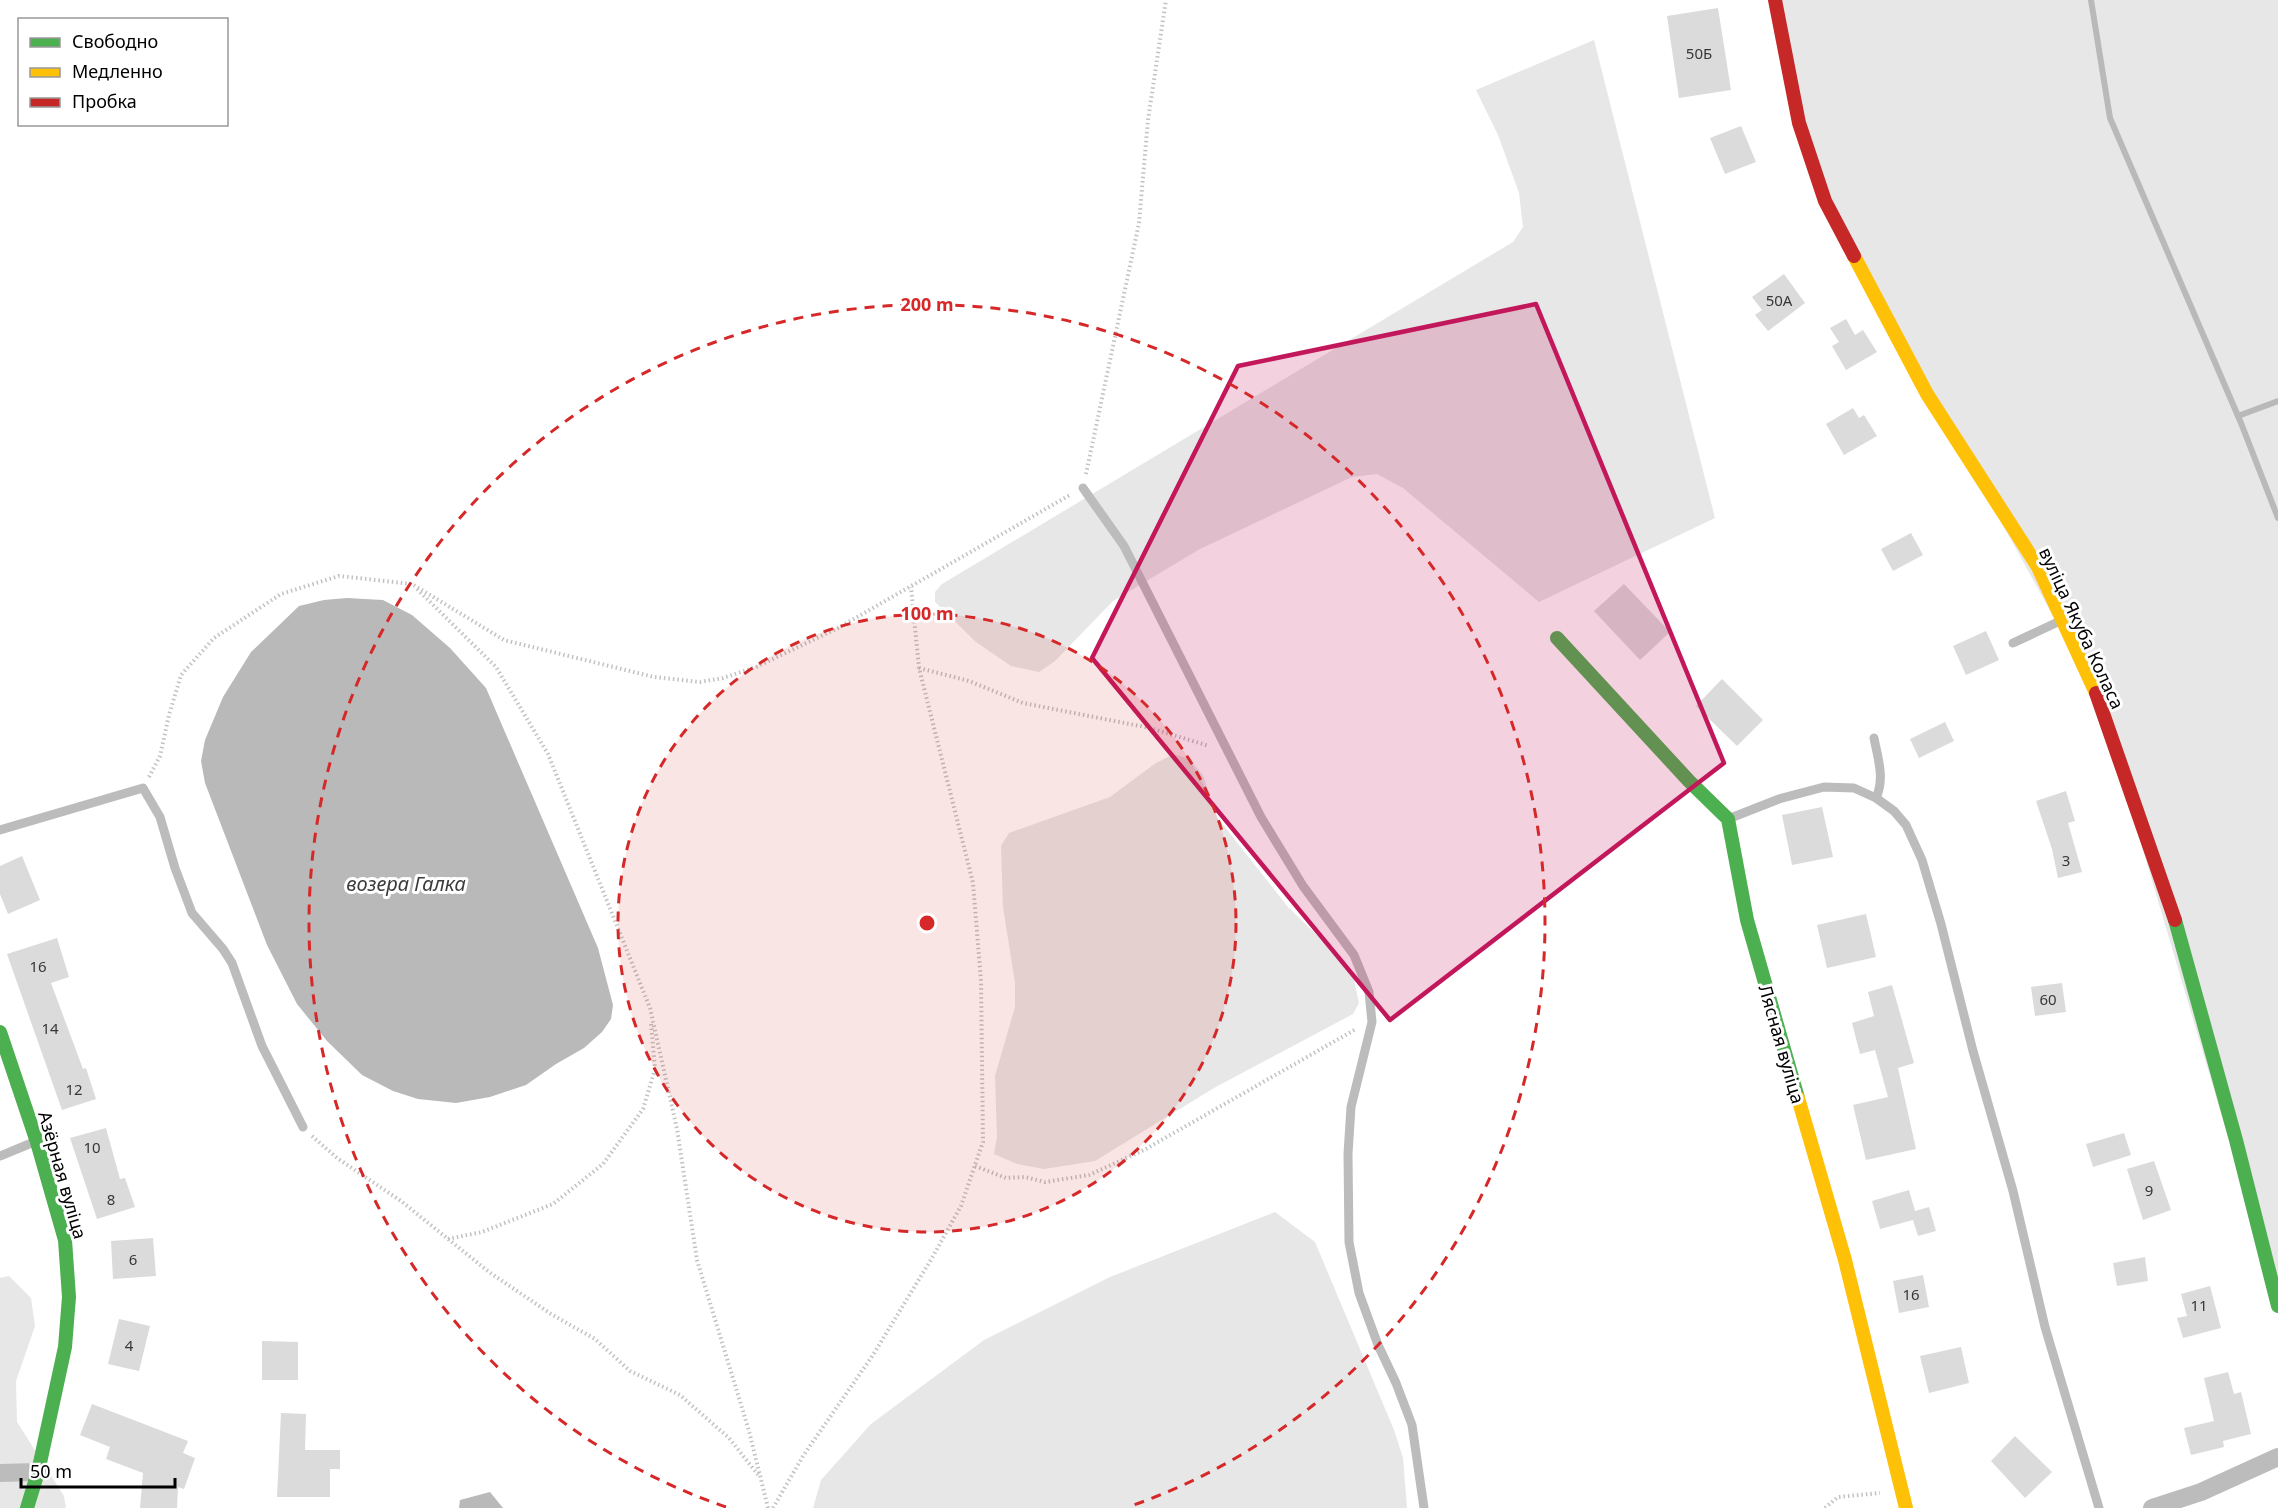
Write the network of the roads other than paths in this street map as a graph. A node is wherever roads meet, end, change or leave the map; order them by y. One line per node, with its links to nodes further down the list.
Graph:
1 (1775, 0): 3 (street, вуліца Якуба Коласа)
2 (1083, 488): 19 (lane)
3 (2062, 620): 5 (lane); 14 (street, вуліца Якуба Коласа)
4 (1557, 638): 8 (street)
5 (2013, 642)
6 (1874, 738): 7 (lane)
7 (1876, 798): 8 (lane); 21 (lane)
8 (1728, 819): 20 (street, Лясная вуліца)
9 (0, 830): 11 (lane)
10 (0, 1032): 12 (street, Азёрная вуліца)
11 (303, 1127)
12 (36, 1142): 13 (lane); 16 (street, Азёрная вуліца)
13 (0, 1156)
14 (2278, 1306)
15 (2278, 1457): 22 (street)
16 (38, 1472): 17 (street); 18 (street, Азёрная вуліца)
17 (0, 1473)
18 (27, 1508)
19 (1424, 1508)
20 (1906, 1508)
21 (2099, 1508)
22 (2152, 1508)

